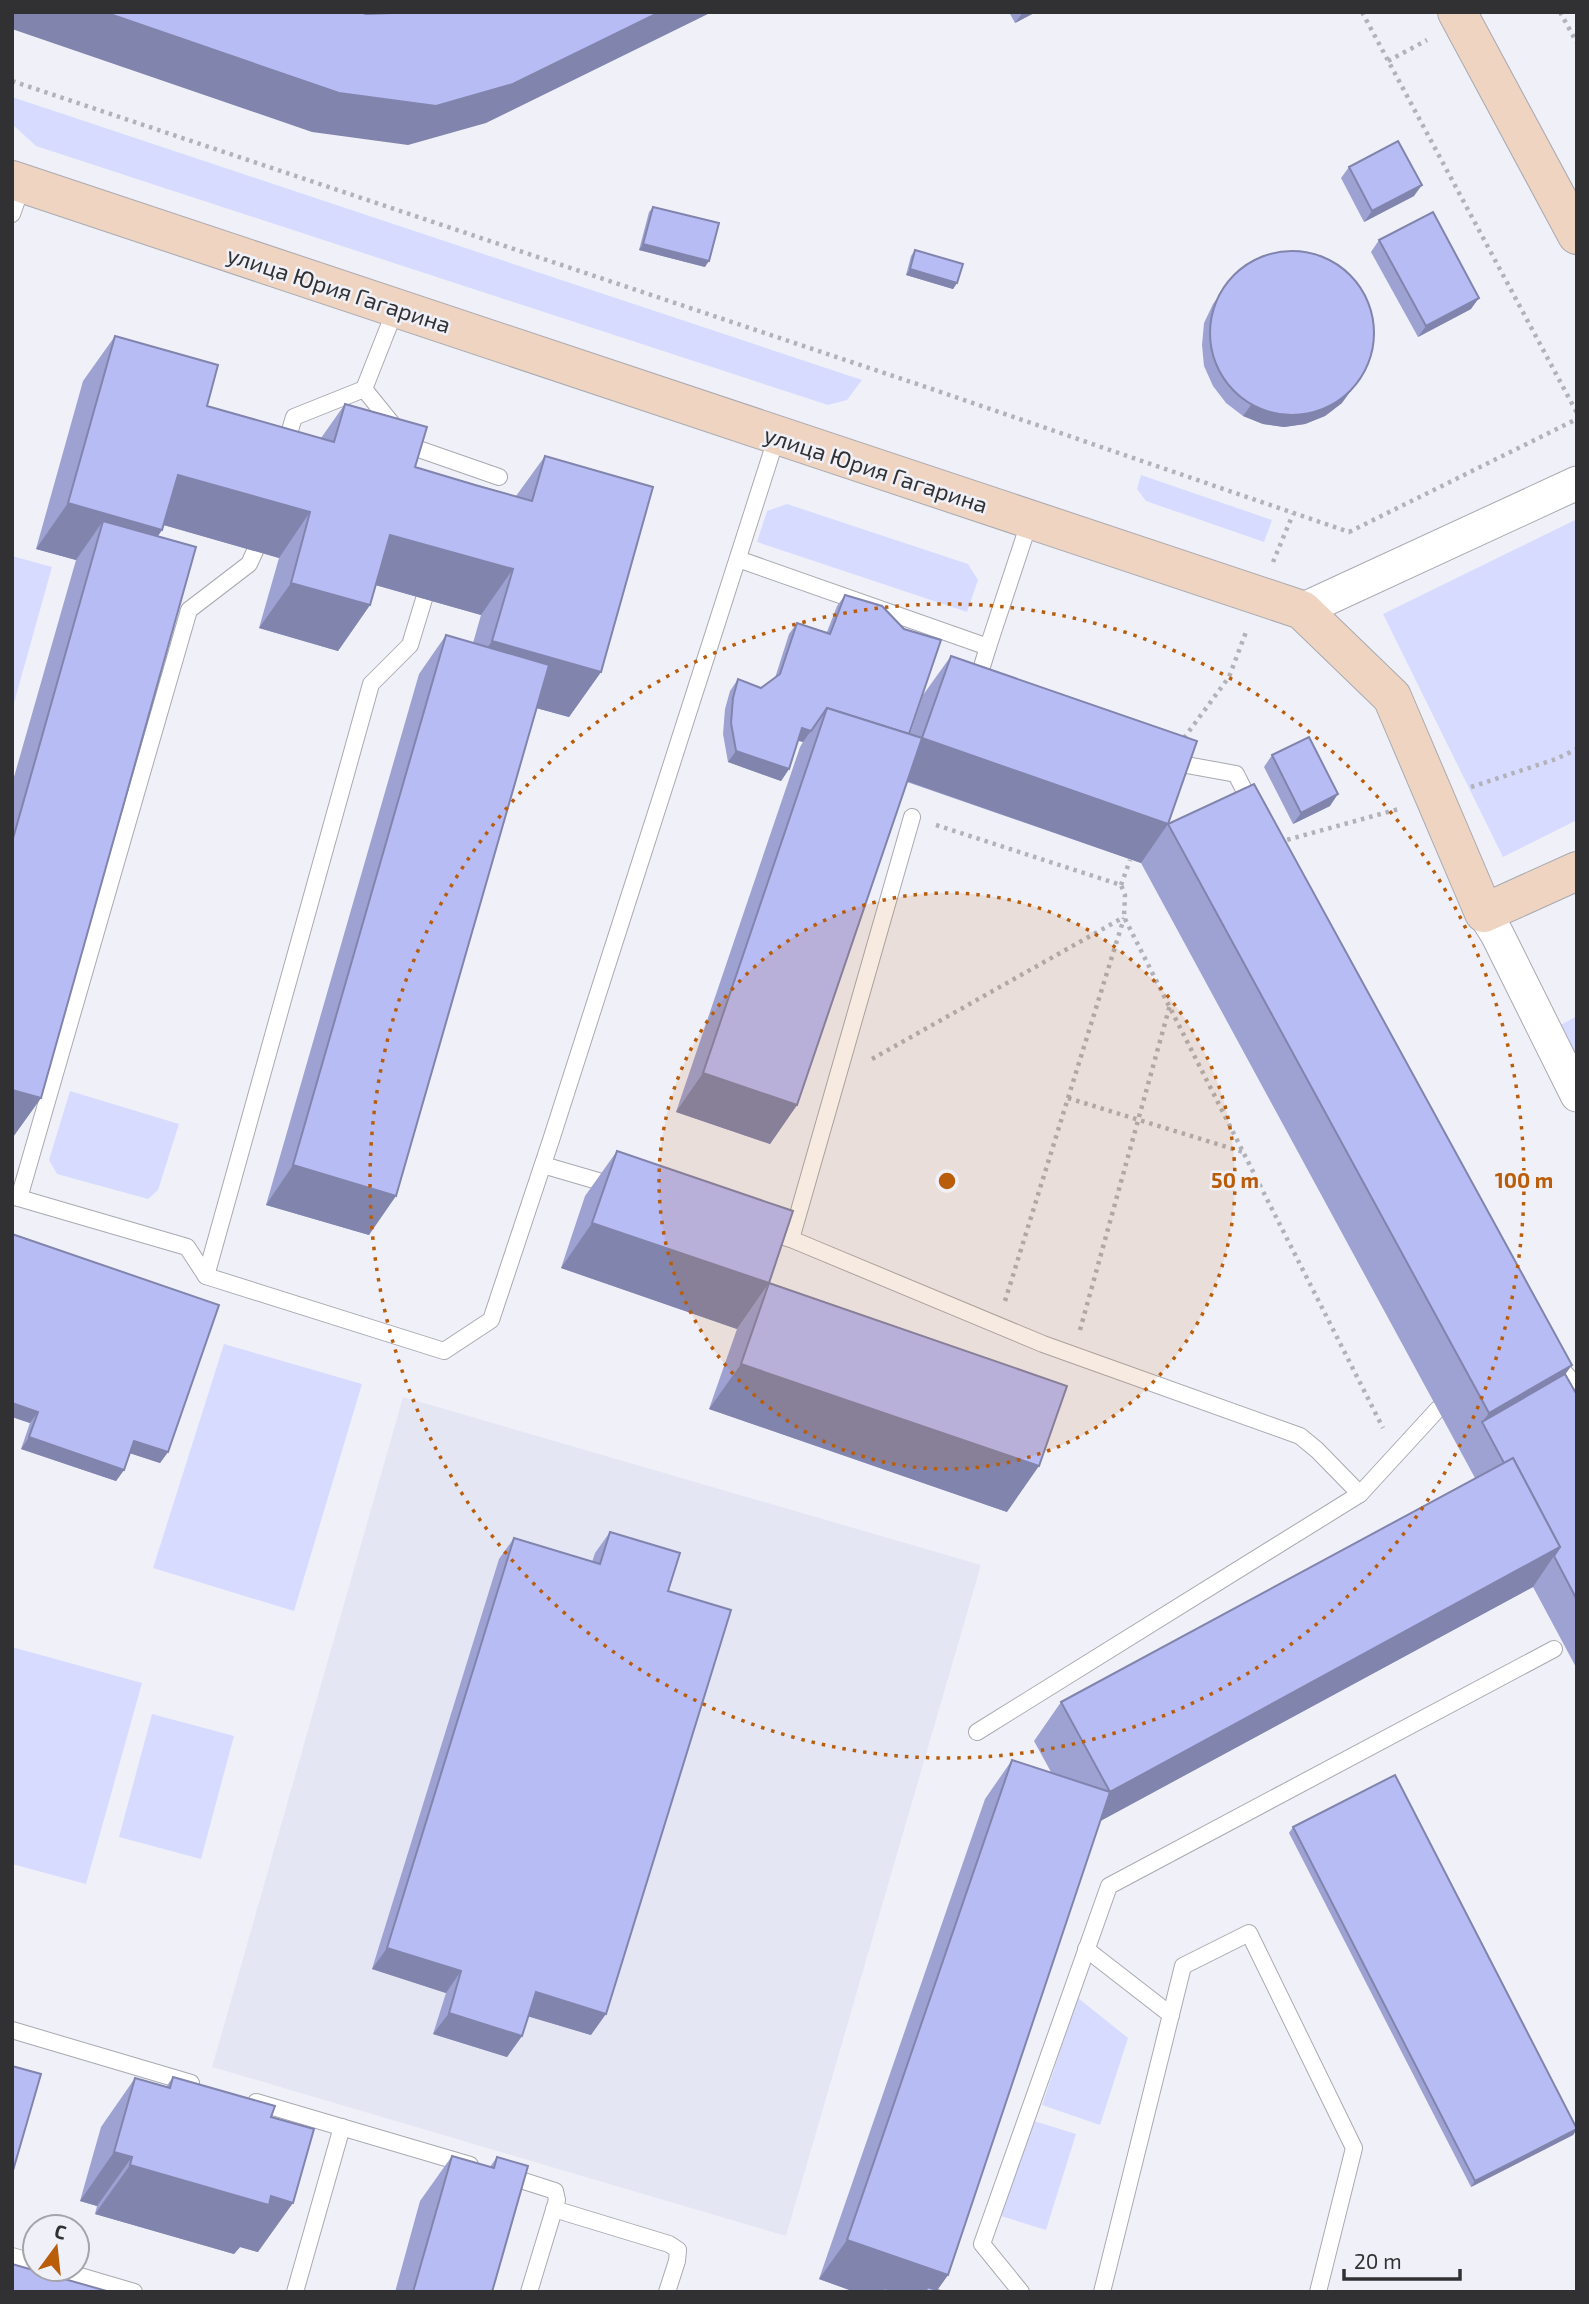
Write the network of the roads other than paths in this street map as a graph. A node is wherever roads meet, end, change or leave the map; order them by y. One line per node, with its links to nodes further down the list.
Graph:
1 (406, 12): 2 (lane)
2 (461, 12)
3 (1457, 12): 5 (main road)
4 (16, 192): 6 (main road, улица Юрия Гагарина)
5 (1577, 235)
6 (396, 308): 7 (lane); 8 (main road, улица Юрия Гагарина)
7 (364, 388): 9 (lane); 10 (lane)
8 (777, 436): 12 (main road, улица Юрия Гагарина); 14 (lane)
9 (279, 467)
10 (499, 477)
11 (1577, 484): 16 (street)
12 (1030, 520): 16 (main road, улица Юрия Гагарина); 17 (lane)
13 (255, 551): 27 (lane)
14 (737, 559): 17 (lane); 25 (lane)
15 (424, 599): 30 (lane)
16 (1302, 610): 23 (main road, улица Юрия Гагарина)
17 (988, 647): 18 (lane)
18 (987, 697)
19 (1161, 759): 21 (lane)
20 (912, 817): 29 (lane)
21 (1260, 820)
22 (1577, 871): 23 (main road)
23 (1484, 913): 24 (street)
24 (1577, 1095)
25 (543, 1165): 26 (lane); 30 (lane)
26 (635, 1192)
27 (16, 1197): 30 (lane)
28 (752, 1227): 29 (lane)
29 (791, 1239): 34 (lane)
30 (206, 1276)
31 (1532, 1363): 32 (lane)
32 (1577, 1387)
33 (1438, 1409): 34 (lane)
34 (1360, 1494): 36 (lane)
35 (1554, 1649): 37 (lane)
36 (977, 1731)
37 (1086, 1950): 38 (lane); 49 (lane)
38 (1171, 2015): 50 (lane); 51 (lane)
39 (12, 2030): 40 (lane)
40 (210, 2088)
41 (236, 2096): 42 (lane)
42 (342, 2127): 43 (lane); 46 (lane)
43 (554, 2209): 47 (lane); 48 (lane)
44 (91, 2279): 45 (lane)
45 (134, 2292)
46 (295, 2292)
47 (529, 2292)
48 (667, 2292)
49 (1021, 2292)
50 (1102, 2292)
51 (1318, 2292)

